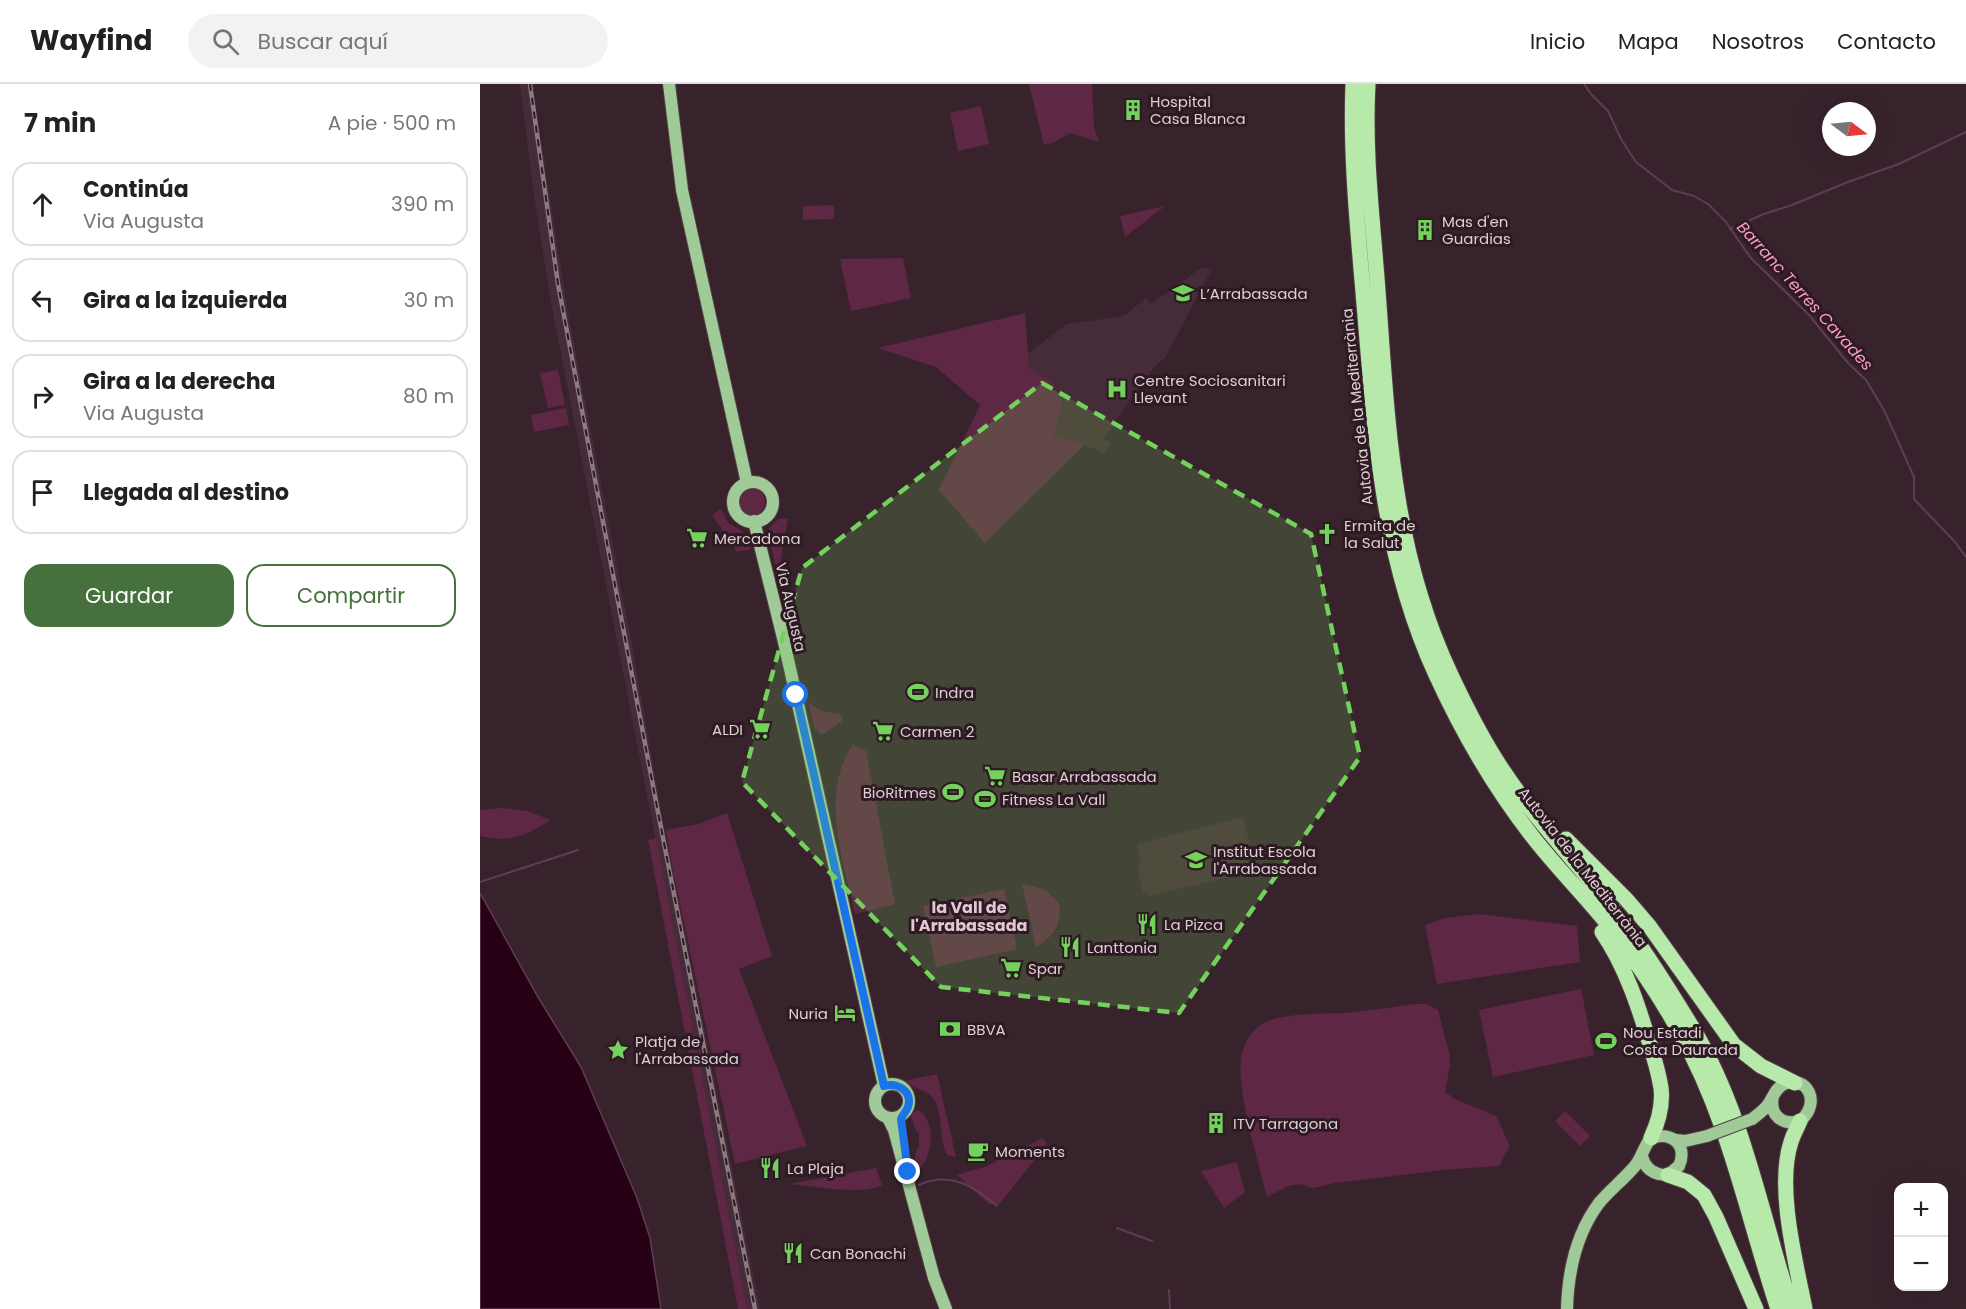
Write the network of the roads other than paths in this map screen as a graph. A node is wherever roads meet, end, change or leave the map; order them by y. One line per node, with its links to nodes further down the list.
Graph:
1 (669, 84): 4 (main road)
2 (1353, 84): 7 (highway, Autovia de la Mediterrània)
3 (1368, 84): 6 (highway, Autovia de la Mediterrània)
4 (747, 483): 5 (main road); 5 (main road)
5 (754, 521): 9 (main road, Via Augusta)
6 (1450, 671): 8 (highway); 30 (highway, Autovia de la Mediterrània)
7 (1558, 867): 16 (highway); 29 (highway, Autovia de la Mediterrània)
8 (1795, 1083): 10 (main road); 15 (main road)
9 (884, 1086): 11 (main road); 12 (main road)
10 (1773, 1096): 13 (main road); 14 (main road)
11 (901, 1116): 12 (main road); 21 (main road)
12 (888, 1118): 21 (main road)
13 (1752, 1119): 14 (main road); 17 (main road, bridge)
14 (1780, 1119): 15 (main road)
15 (1800, 1121): 31 (highway)
16 (1652, 1138): 18 (main road); 19 (main road)
17 (1704, 1138): 18 (main road); 20 (main road)
18 (1676, 1140): 20 (main road)
19 (1642, 1156): 22 (main road); 23 (main road)
20 (1682, 1160): 22 (main road)
21 (907, 1172): 24 (main road)
22 (1660, 1174): 23 (main road); 28 (highway)
23 (1619, 1182): 27 (main road)
24 (934, 1278): 25 (main road); 26 (main road)
25 (940, 1309)
26 (946, 1309)
27 (1567, 1309)
28 (1756, 1309)
29 (1778, 1309)
30 (1792, 1309)
31 (1805, 1309)

